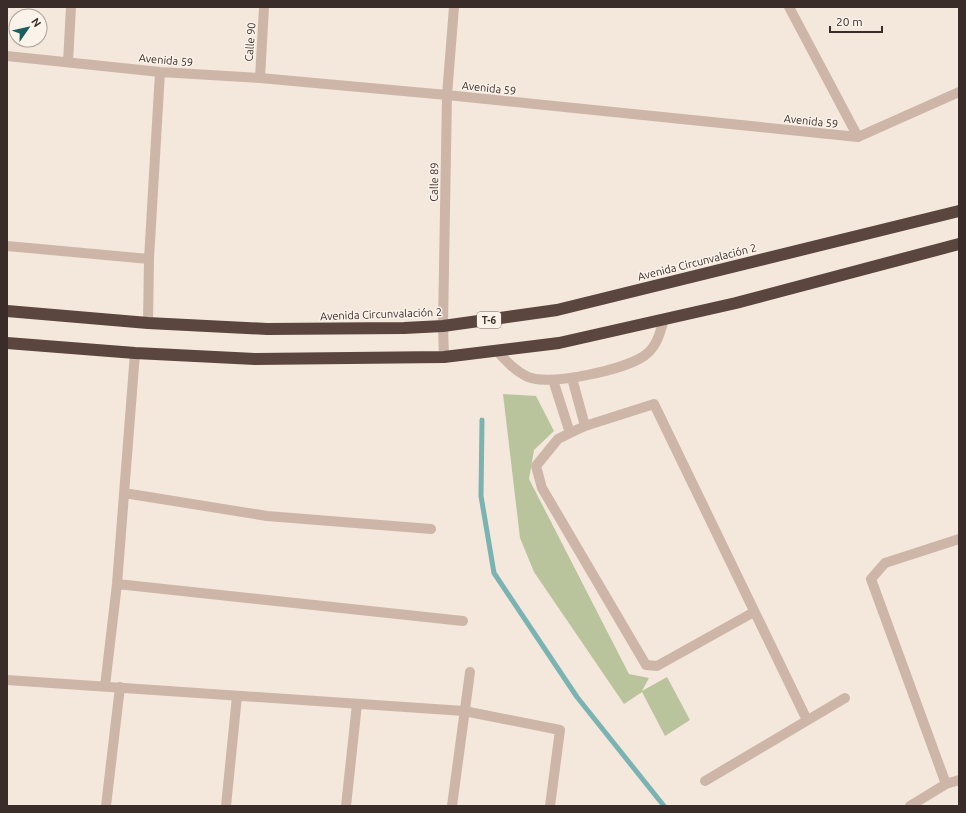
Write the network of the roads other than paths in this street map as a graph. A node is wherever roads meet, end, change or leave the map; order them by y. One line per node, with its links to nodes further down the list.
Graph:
1 (71, 7): 6 (street)
2 (264, 7): 8 (street, Calle 90)
3 (454, 7): 10 (street, Calle 89)
4 (789, 7): 11 (street)
5 (7, 56): 6 (street, Avenida 59)
6 (68, 62): 7 (street, Avenida 59)
7 (160, 72): 8 (street, Avenida 59); 15 (street)
8 (260, 78): 10 (street, Avenida 59)
9 (959, 92): 11 (street, Avenida 59)
10 (447, 95): 11 (street, Avenida 59); 19 (street, Calle 89)
11 (858, 137)
12 (959, 211): 19 (highway, Avenida Circunvalación 2 / T-6)
13 (959, 244): 17 (highway)
14 (7, 246): 15 (street)
15 (148, 259): 18 (street)
16 (7, 311): 18 (highway, Avenida Circunvalación 2 / T-6)
17 (664, 319): 21 (highway); 24 (street)
18 (148, 323): 19 (highway, Avenida Circunvalación 2 / T-6)
19 (443, 326): 23 (street, Calle 89)
20 (7, 343): 22 (highway)
21 (497, 351): 23 (highway); 25 (street)
22 (135, 353): 23 (highway); 28 (street)
23 (444, 357)
24 (572, 378): 25 (street); 26 (street)
25 (553, 380): 27 (street)
26 (585, 426): 27 (street); 32 (street)
27 (570, 433): 32 (street)
28 (124, 493): 29 (street); 31 (street)
29 (431, 529)
30 (959, 539): 45 (street)
31 (117, 584): 33 (street); 36 (street)
32 (754, 612): 42 (street)
33 (463, 621)
34 (470, 672): 41 (street)
35 (7, 680): 36 (street)
36 (105, 686): 37 (street)
37 (120, 687): 38 (street); 46 (street)
38 (236, 696): 40 (street); 47 (street)
39 (845, 698): 42 (street)
40 (357, 704): 41 (street); 48 (street)
41 (464, 711): 49 (street); 50 (street)
42 (807, 720): 44 (street)
43 (959, 780): 45 (street)
44 (705, 781)
45 (946, 784): 51 (street)
46 (106, 806)
47 (226, 806)
48 (346, 806)
49 (452, 806)
50 (550, 806)
51 (910, 806)

